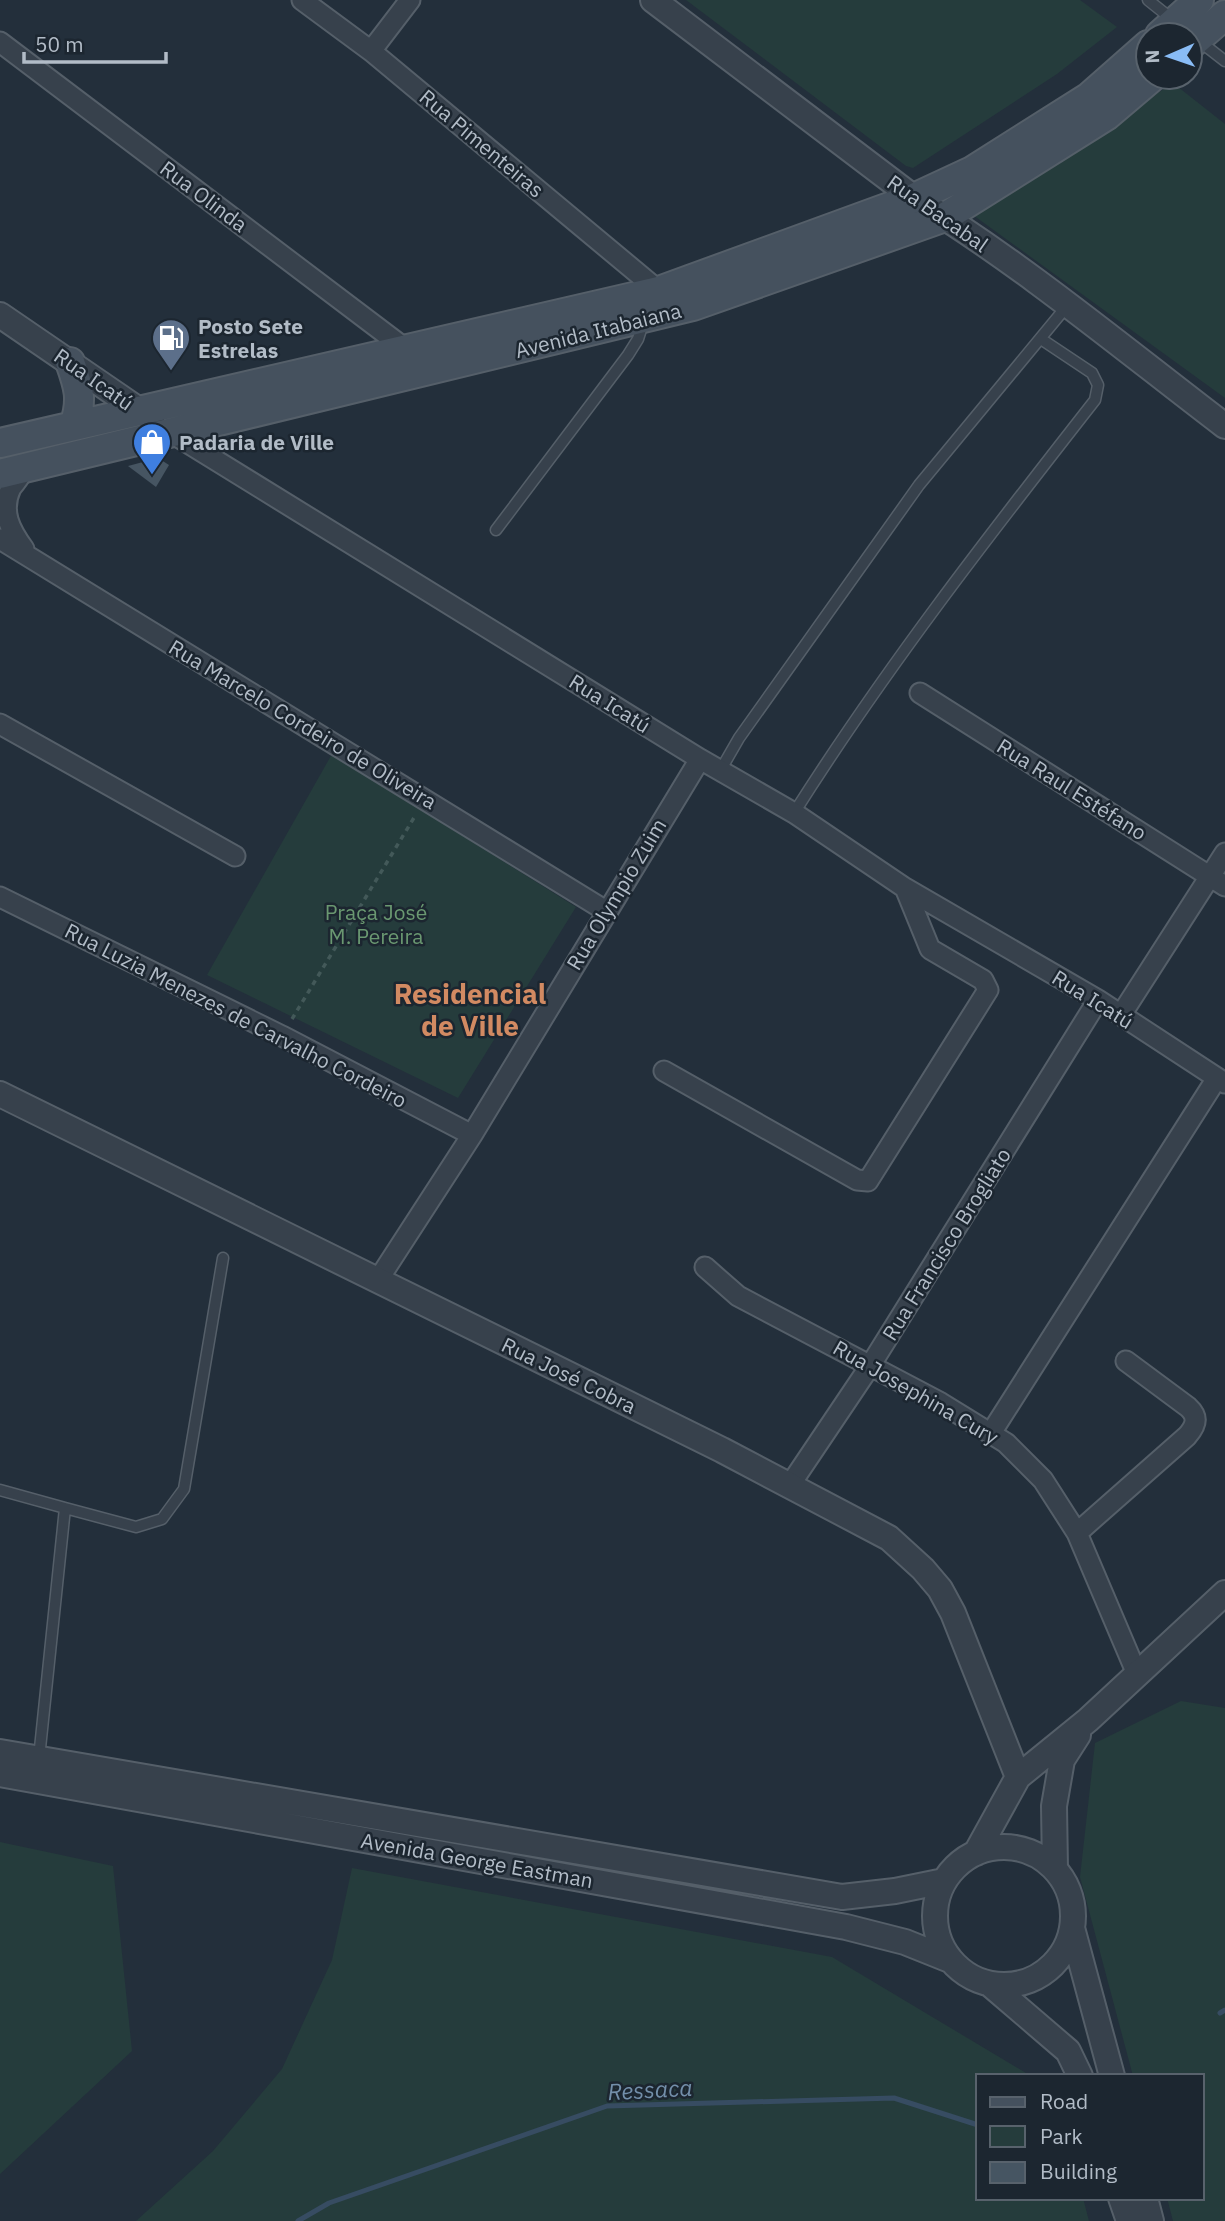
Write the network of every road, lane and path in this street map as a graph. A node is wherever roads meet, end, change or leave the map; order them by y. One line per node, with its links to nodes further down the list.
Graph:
1 (302, 0): 12 (street, Rua Pimenteiras)
2 (410, 0): 12 (street)
3 (653, 0): 16 (street, Rua Bacabal)
4 (1148, 0): 7 (lane)
5 (1199, 0): 8 (main road)
6 (1225, 15): 9 (main road)
7 (1167, 21)
8 (1188, 21)
9 (1204, 24)
10 (0, 42): 22 (street, Rua Olinda)
11 (1204, 49): 14 (lane)
12 (371, 51): 19 (street, Rua Pimenteiras)
13 (1134, 57): 16 (main road, Avenida Itabaiana)
14 (1225, 61)
15 (1135, 91): 17 (main road, Avenida Itabaiana)
16 (914, 198): 17 (street, Rua Bacabal); 19 (main road, Avenida Itabaiana)
17 (945, 217): 18 (street, Rua Bacabal); 19 (main road, Avenida Itabaiana)
18 (1067, 306): 21 (lane); 26 (street, Rua Bacabal)
19 (658, 308): 22 (main road, Avenida Itabaiana); 27 (main road, Avenida Itabaiana); 30 (lane)
20 (0, 315): 23 (street, Rua Icatú)
21 (1041, 339): 36 (lane); 38 (lane)
22 (407, 350): 24 (main road, Avenida Itabaiana)
23 (70, 362): 24 (street, Rua Icatú); 25 (main road)
24 (139, 410): 25 (main road, Avenida Itabaiana); 27 (street, Rua Icatú)
25 (74, 426): 28 (main road, Avenida Itabaiana)
26 (1225, 426)
27 (170, 432): 29 (main road, Avenida Itabaiana); 35 (street, Rua Icatú)
28 (0, 443)
29 (12, 472): 32 (street)
30 (496, 530)
31 (0, 539): 32 (street, Rua Marcelo Cordeiro de Oliveira)
32 (31, 558): 37 (street, Rua Marcelo Cordeiro de Oliveira)
33 (920, 692): 41 (street, Rua Raul Estéfano)
34 (0, 724): 40 (street)
35 (700, 759): 36 (street, Rua Icatú); 44 (street, Rua Olympio Zuim)
36 (720, 771): 38 (street, Rua Icatú)
37 (426, 799): 44 (street, Rua Marcelo Cordeiro de Oliveira); 47 (path)
38 (794, 813): 42 (street, Rua Icatú)
39 (1225, 853): 41 (street)
40 (235, 856)
41 (1217, 881): 46 (street)
42 (905, 888): 45 (street, Rua Icatú); 48 (street)
43 (0, 897): 47 (street, Rua Luzia Menezes de Carvalho Cordeiro)
44 (606, 911): 51 (street, Rua Olympio Zuim)
45 (1098, 1000): 46 (street, Rua Icatú); 56 (street, Rua Francisco Brogliato)
46 (1121, 1015): 49 (street, Rua Icatú)
47 (282, 1036): 51 (street, Rua Luzia Menezes de Carvalho Cordeiro)
48 (664, 1071)
49 (1221, 1081): 57 (street)
50 (0, 1094): 54 (street, Rua José Cobra)
51 (472, 1135): 54 (street, Rua Olympio Zuim)
52 (223, 1258): 60 (lane)
53 (705, 1267): 56 (street, Rua Josephina Cury)
54 (378, 1280): 58 (street, Rua José Cobra)
55 (1126, 1361): 61 (street)
56 (870, 1366): 57 (street, Rua Josephina Cury); 58 (street, Rua Francisco Brogliato)
57 (991, 1433): 61 (street, Rua Josephina Cury)
58 (790, 1485): 68 (street, Rua José Cobra)
59 (0, 1490): 60 (lane)
60 (65, 1508): 66 (lane)
61 (1077, 1533): 63 (street, Rua Josephina Cury)
62 (1225, 1593): 63 (street)
63 (1137, 1674): 64 (street)
64 (1088, 1720): 68 (street); 70 (street)
65 (0, 1752): 66 (street, Avenida George Eastman)
66 (39, 1759): 71 (street, Avenida George Eastman)
67 (0, 1774): 73 (street, Avenida George Eastman)
68 (1018, 1777): 69 (street)
69 (976, 1853): 70 (street); 71 (street)
70 (1055, 1869): 72 (street)
71 (944, 1881): 73 (street)
72 (1072, 1927): 74 (street); 76 (street)
73 (950, 1960): 74 (street)
74 (991, 1985): 75 (street)
75 (1079, 2074)
76 (1111, 2074)
77 (1122, 2200): 79 (street)
78 (1146, 2200): 80 (street)
79 (1129, 2221)
80 (1151, 2221)

